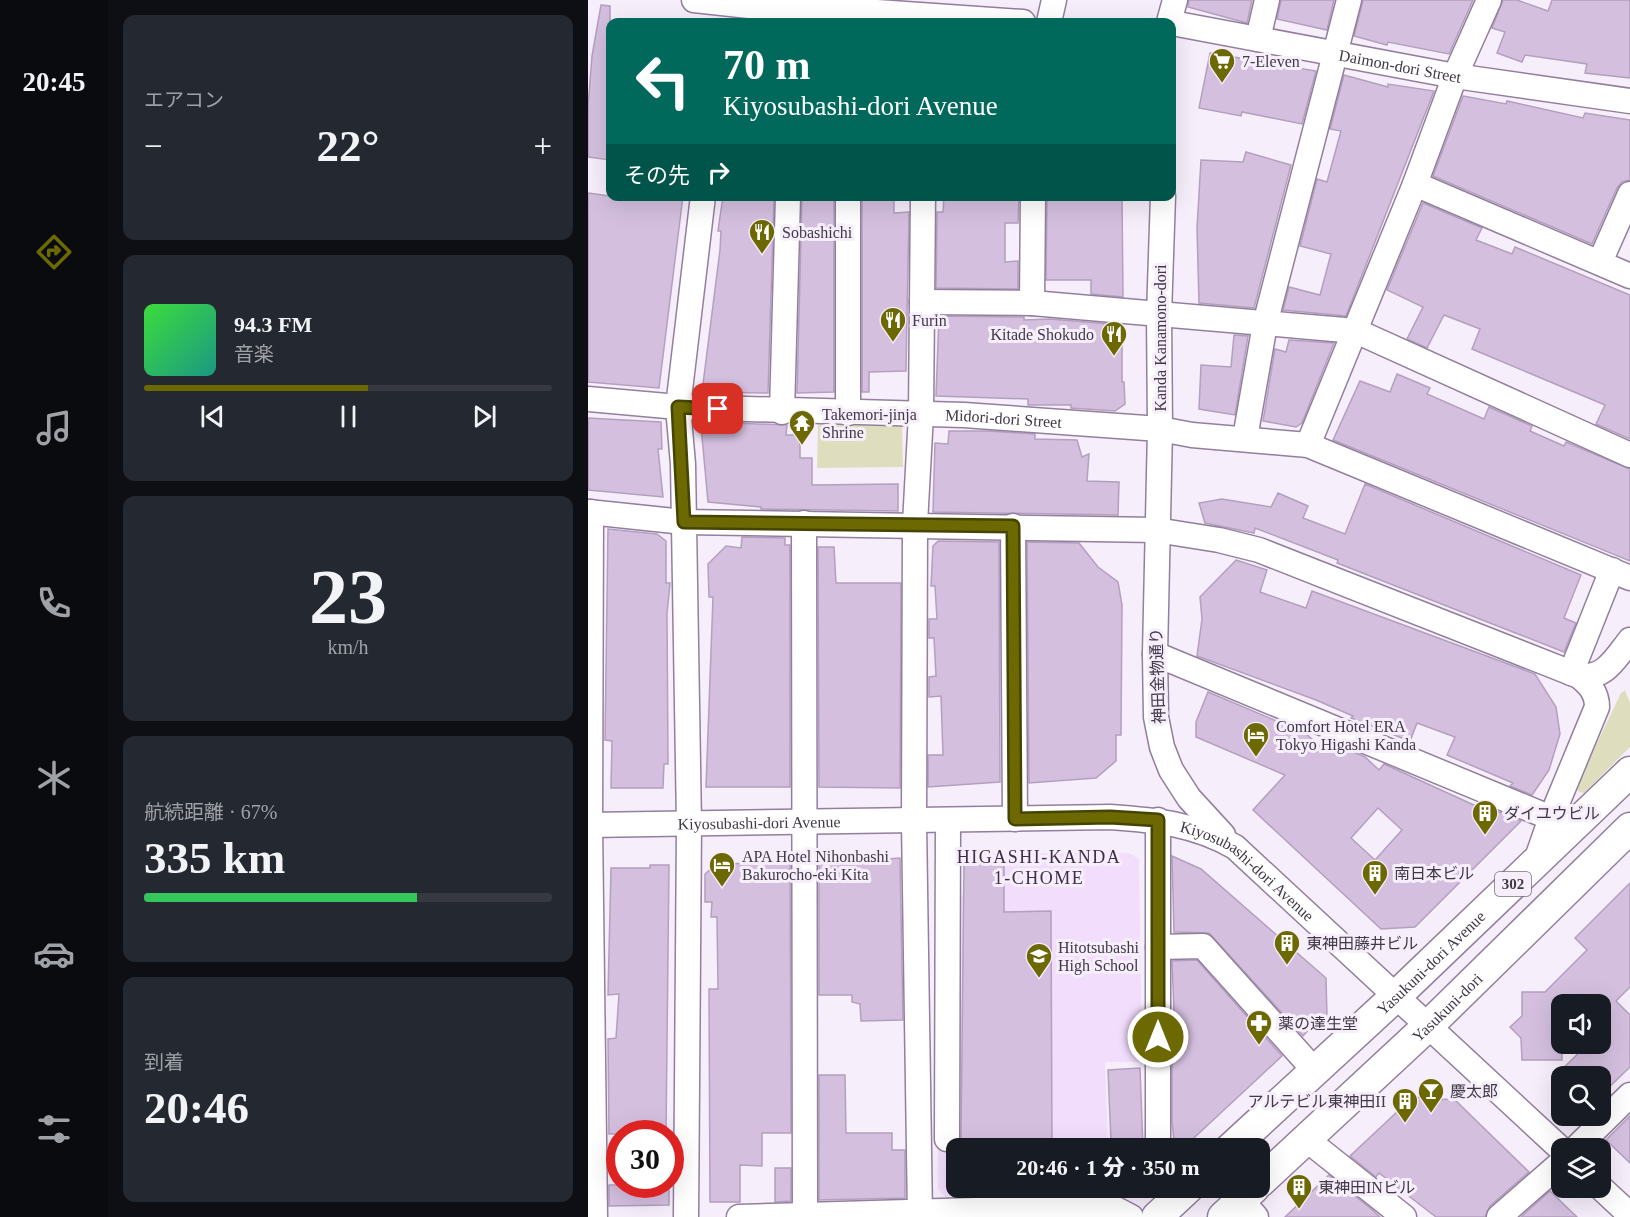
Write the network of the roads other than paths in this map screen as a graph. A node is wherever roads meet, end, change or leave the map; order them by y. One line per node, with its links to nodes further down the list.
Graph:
1 (694, 0): 7 (street)
2 (1054, 0): 12 (street)
3 (1175, 0): 13 (street)
4 (1268, 0): 15 (street)
5 (1349, 0): 16 (street)
6 (1489, 0): 17 (street)
7 (731, 9): 10 (street)
8 (849, 11): 9 (street); 10 (street)
9 (925, 13): 11 (street)
10 (793, 16)
11 (979, 18)
12 (1049, 18)
13 (1171, 18)
14 (1176, 24): 15 (street, Daimon-dori Street)
15 (1258, 39): 16 (street, Daimon-dori Street)
16 (1335, 54): 17 (street, Daimon-dori Street); 32 (street)
17 (1455, 76): 18 (street, Daimon-dori Street); 19 (street)
18 (1630, 101)
19 (1415, 184): 27 (street); 33 (street)
20 (1630, 194): 27 (street)
21 (702, 201): 35 (street)
22 (788, 201): 36 (street)
23 (848, 201): 37 (street)
24 (923, 201): 29 (street)
25 (1033, 201): 30 (street)
26 (1163, 201): 31 (street, Kanda Kanamono-dori)
27 (1600, 262): 28 (street)
28 (1630, 276)
29 (922, 302): 30 (street); 38 (street)
30 (1032, 303): 31 (street)
31 (1158, 315): 32 (street); 39 (street, Kanda Kanamono-dori)
32 (1265, 324): 33 (street); 40 (street)
33 (1356, 331): 41 (street); 42 (street)
34 (588, 399): 35 (street, Midori-dori Street)
35 (678, 407): 36 (street, Midori-dori Street); 44 (street)
36 (782, 412): 37 (street, Midori-dori Street)
37 (848, 413): 38 (street, Midori-dori Street)
38 (921, 414): 39 (street, Midori-dori Street); 46 (street)
39 (1160, 429): 40 (street, Midori-dori Street); 48 (street, 神田金物通り)
40 (1245, 438): 41 (street, Midori-dori Street)
41 (1308, 445): 49 (street, Midori-dori Street)
42 (1630, 454)
43 (590, 512): 44 (street); 60 (street)
44 (684, 522): 45 (street); 61 (street)
45 (804, 523): 46 (street); 59 (street)
46 (915, 524): 47 (street); 58 (street)
47 (1013, 526): 48 (street); 55 (street)
48 (1156, 530): 51 (street, 神田金物通り); 52 (street)
49 (1621, 574): 52 (street)
50 (1630, 640): 52 (street)
51 (1155, 654): 54 (street); 63 (street, 神田金物通り)
52 (1575, 674): 54 (street)
53 (1630, 772): 64 (main road, Yasukuni-dori Avenue / 302)
54 (1551, 818): 64 (street)
55 (1015, 819): 56 (street, Kiyosubashi-dori Avenue); 57 (street, Kiyosubashi-dori Avenue)
56 (948, 820): 58 (street, Kiyosubashi-dori Avenue); 70 (street)
57 (1158, 820): 63 (street, Kiyosubashi-dori Avenue); 65 (street)
58 (914, 821): 59 (street, Kiyosubashi-dori Avenue); 79 (street)
59 (804, 823): 61 (street, Kiyosubashi-dori Avenue); 81 (street)
60 (589, 825): 61 (street, Kiyosubashi-dori Avenue); 82 (street)
61 (689, 825): 83 (street)
62 (1625, 840): 67 (main road, Yasukuni-dori / 302)
63 (1235, 847): 66 (street, Kiyosubashi-dori Avenue)
64 (1535, 863): 66 (main road, Yasukuni-dori Avenue / 302)
65 (1158, 947): 68 (street); 71 (street)
66 (1396, 996): 67 (street, Kiyosubashi-dori Avenue); 68 (main road, Yasukuni-dori Avenue / 302)
67 (1429, 1025): 74 (main road, Yasukuni-dori / 302); 75 (street, Kiyosubashi-dori Avenue)
68 (1315, 1071): 72 (main road, Yasukuni-dori Avenue / 302)
69 (1630, 1095): 73 (street)
70 (948, 1138)
71 (1158, 1138)
72 (1242, 1138)
73 (1586, 1138)
74 (1306, 1139): 78 (main road, Yasukuni-dori / 302); 86 (street)
75 (1551, 1140)
76 (1551, 1172): 87 (street)
77 (1611, 1197): 80 (street)
78 (1247, 1201)
79 (920, 1214): 81 (street); 85 (street)
80 (1630, 1215)
81 (805, 1216): 84 (street)
82 (595, 1217)
83 (686, 1217)
84 (739, 1217)
85 (1131, 1217)
86 (1404, 1217)
87 (1499, 1217)

